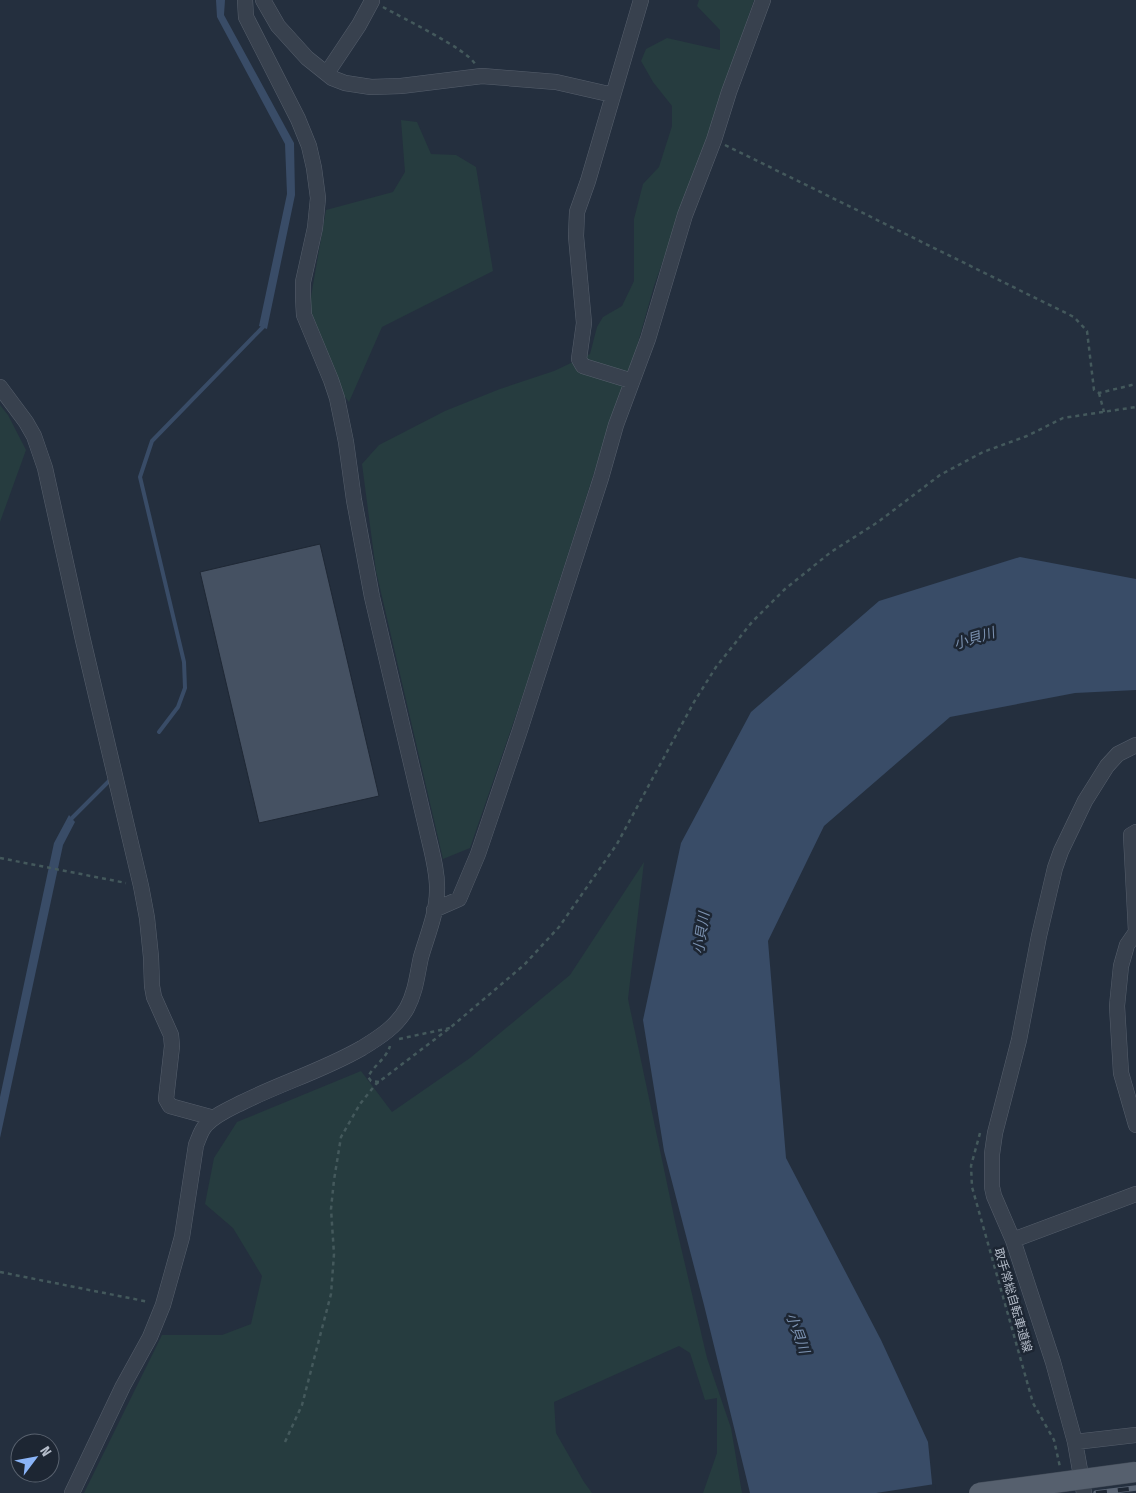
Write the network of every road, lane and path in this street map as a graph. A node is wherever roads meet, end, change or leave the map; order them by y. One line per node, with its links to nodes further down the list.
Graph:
1 (245, 0): 20 (street)
2 (263, 0): 6 (street)
3 (641, 0): 8 (street)
4 (763, 0): 9 (street)
5 (372, 1): 6 (street); 7 (path)
6 (326, 73): 7 (street)
7 (482, 76): 8 (street)
8 (613, 95): 10 (street)
9 (714, 140): 10 (street); 13 (path)
10 (632, 381): 20 (street)
11 (1136, 384): 13 (path)
12 (0, 387): 19 (street)
13 (1099, 393): 15 (path)
14 (1136, 407): 15 (path)
15 (1104, 412): 21 (path)
16 (1136, 745): 29 (street)
17 (1136, 832): 26 (street)
18 (0, 858): 19 (path)
19 (141, 886): 25 (street)
20 (434, 910): 22 (street)
21 (451, 1027): 23 (path); 24 (path)
22 (376, 1039): 23 (path); 25 (street)
23 (392, 1040): 24 (path)
24 (378, 1083): 33 (path)
25 (214, 1118): 31 (street)
26 (1136, 1126)
27 (981, 1129): 35 (path, 取手常総自転車道線)
28 (1136, 1194): 29 (street)
29 (1013, 1240): 34 (street)
30 (0, 1272): 31 (path)
31 (163, 1305): 37 (street)
32 (1136, 1434): 34 (street)
33 (285, 1442)
34 (1075, 1442): 39 (street)
35 (1060, 1470)
36 (1136, 1472): 38 (main road, bridge)
37 (72, 1493)
38 (979, 1493)
39 (1084, 1493)

